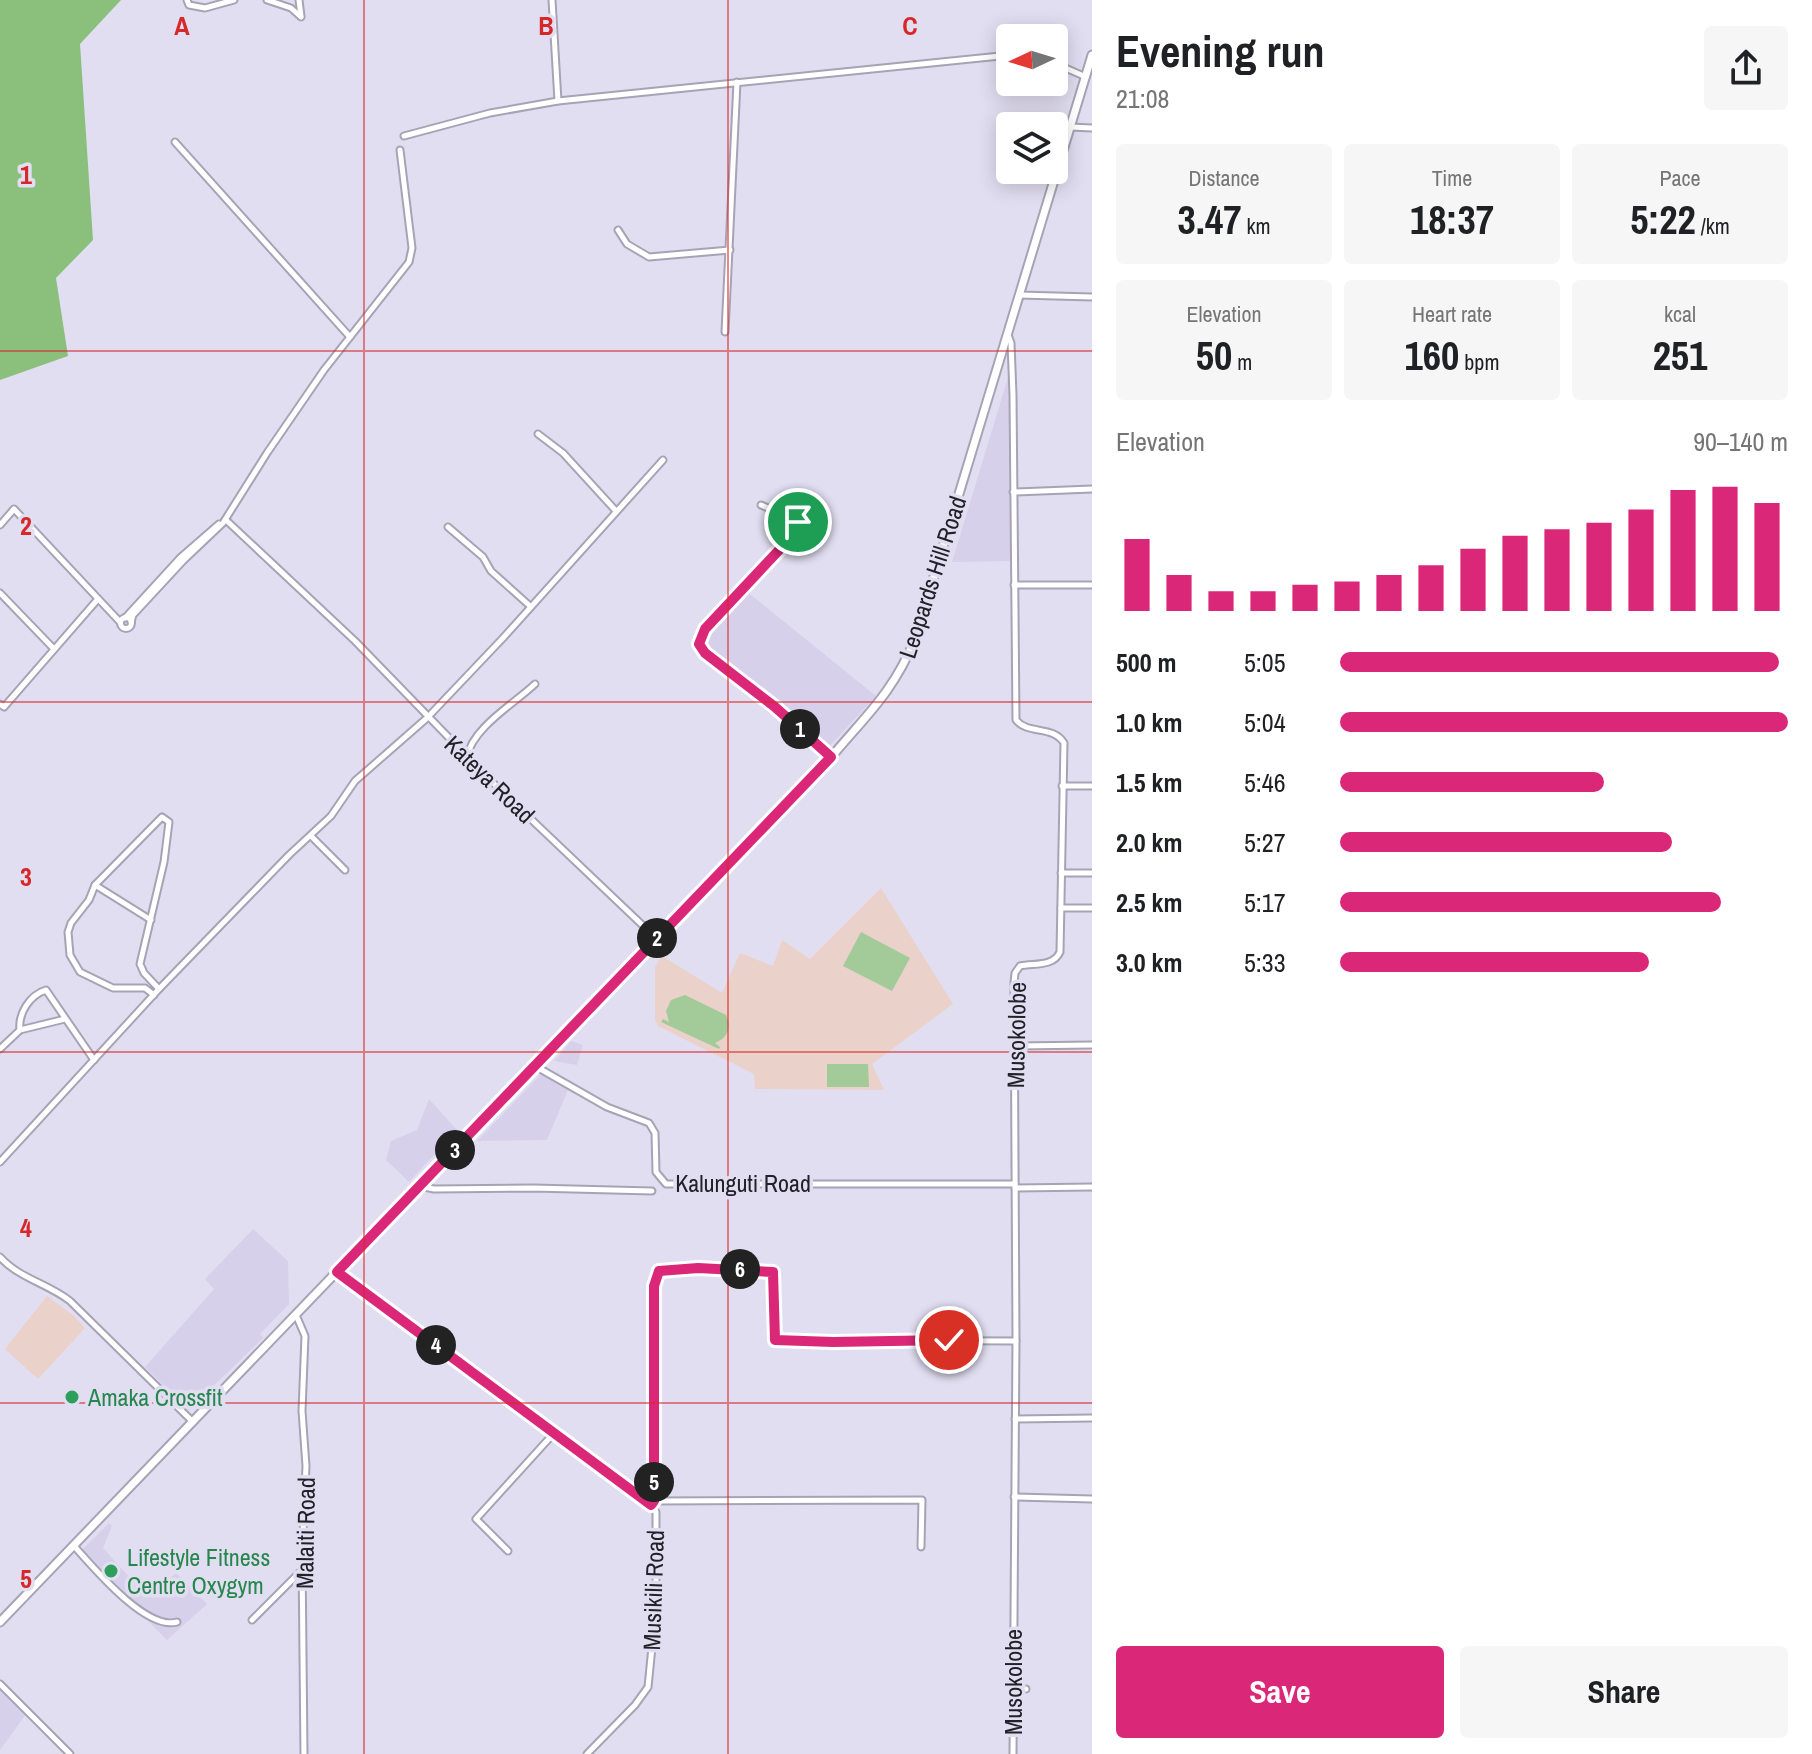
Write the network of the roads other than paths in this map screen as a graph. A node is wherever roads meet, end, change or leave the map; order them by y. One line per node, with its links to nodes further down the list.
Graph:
1 (187, 0): 2 (street)
2 (234, 0)
3 (267, 0): 4 (street)
4 (299, 0)
5 (552, 0): 11 (street)
6 (1092, 55): 9 (main road, Leopards Hill Road)
7 (996, 56): 10 (street)
8 (1068, 69): 9 (street)
9 (1086, 77): 12 (main road, Leopards Hill Road)
10 (737, 82): 11 (street); 18 (street)
11 (558, 101): 14 (street)
12 (1070, 127): 13 (street); 19 (main road, Leopards Hill Road)
13 (1092, 128)
14 (404, 136)
15 (175, 142): 23 (street)
16 (400, 150): 23 (street)
17 (618, 230): 18 (street)
18 (730, 250): 21 (street)
19 (1019, 295): 20 (street); 22 (main road, Leopards Hill Road)
20 (1092, 297)
21 (725, 332)
22 (1008, 334): 27 (street, Musokolobe); 42 (main road, Leopards Hill Road)
23 (350, 337): 30 (street)
24 (538, 434): 29 (street)
25 (663, 460): 29 (street)
26 (1092, 489): 27 (street)
27 (1013, 492): 33 (street, Musokolobe)
28 (761, 505): 42 (street)
29 (616, 511): 37 (street)
30 (225, 522): 36 (street); 41 (street, Kateya Road)
31 (0, 525): 36 (street)
32 (448, 527): 37 (street)
33 (1014, 585): 34 (street); 44 (street, Musokolobe)
34 (1092, 585)
35 (0, 593): 38 (street)
36 (98, 599): 38 (street)
37 (530, 606): 41 (street)
38 (54, 649): 40 (street)
39 (535, 684): 43 (street)
40 (0, 704)
41 (427, 718): 43 (street, Kateya Road); 46 (street)
42 (831, 757): 54 (main road, Leopards Hill Road)
43 (467, 758): 54 (street, Kateya Road)
44 (1062, 786): 45 (street); 48 (street, Musokolobe)
45 (1092, 786)
46 (311, 836): 47 (street); 55 (street)
47 (345, 870)
48 (1061, 873): 49 (street); 51 (street, Musokolobe)
49 (1092, 873)
50 (95, 885): 53 (street); 53 (street); 56 (street)
51 (1061, 908): 52 (street); 60 (street, Musokolobe)
52 (1092, 908)
53 (151, 920): 55 (street)
54 (657, 939): 63 (main road, Leopards Hill Road)
55 (159, 989): 56 (street)
56 (154, 995): 62 (street)
57 (66, 1019): 58 (street); 58 (street); 62 (street)
58 (20, 1030): 61 (street)
59 (1092, 1045): 60 (street)
60 (1014, 1046): 66 (street, Musokolobe)
61 (0, 1049)
62 (94, 1060): 64 (street)
63 (535, 1066): 65 (main road, Leopards Hill Road); 66 (street, Kalunguti Road)
64 (0, 1162)
65 (419, 1186): 68 (street); 70 (main road, Leopards Hill Road)
66 (1015, 1186): 67 (street); 72 (street, Musokolobe)
67 (1092, 1187)
68 (652, 1191)
69 (0, 1257): 75 (street)
70 (337, 1272): 71 (main road, Leopards Hill Road); 76 (street, Musikili Road)
71 (296, 1315): 75 (main road, Leopards Hill Road); 83 (street, Malaiti Road)
72 (1016, 1341): 74 (street, Musokolobe); 79 (street)
73 (1092, 1418): 74 (street)
74 (1015, 1419): 77 (street, Musokolobe)
75 (193, 1422): 80 (main road, Leopards Hill Road)
76 (555, 1432): 79 (street, Musikili Road); 82 (street)
77 (1014, 1497): 78 (street); 89 (street, Musokolobe)
78 (1092, 1499)
79 (652, 1503): 81 (street); 92 (street, Musikili Road)
80 (73, 1545): 85 (main road, Leopards Hill Road); 86 (street)
81 (921, 1547)
82 (508, 1551)
83 (302, 1570): 84 (street); 91 (street, Malaiti Road)
84 (252, 1620)
85 (0, 1622)
86 (177, 1622)
87 (0, 1684): 90 (street)
88 (1026, 1689): 89 (street)
89 (1013, 1690): 93 (street, Musokolobe)
90 (70, 1754)
91 (304, 1754)
92 (587, 1754)
93 (1013, 1754)

